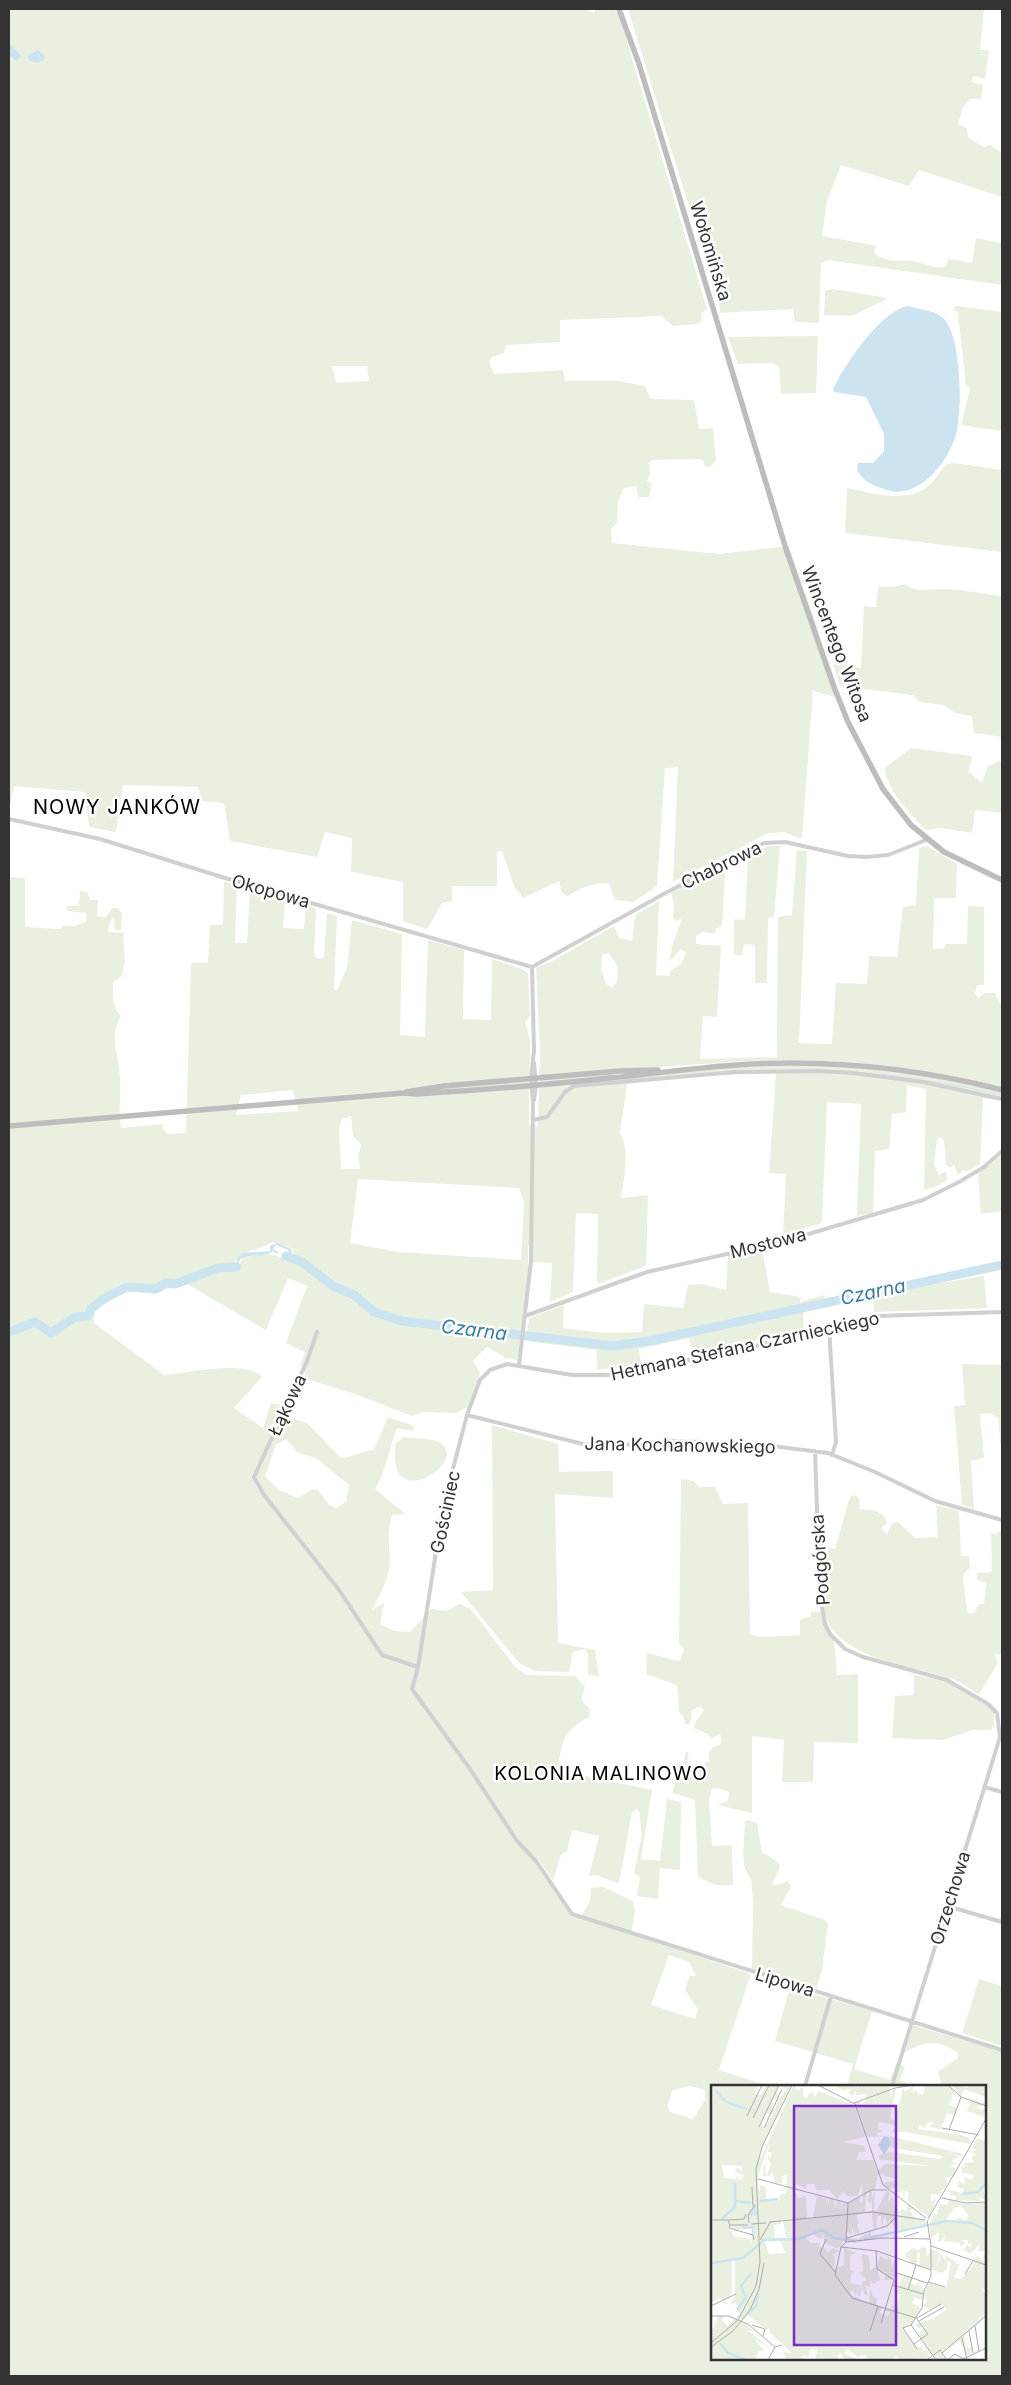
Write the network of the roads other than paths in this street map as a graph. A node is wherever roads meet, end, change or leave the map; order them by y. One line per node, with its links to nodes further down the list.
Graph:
1 (619, 9): 2 (main road, Wołomińska)
2 (771, 502): 4 (main road, Wincentego Witosa)
3 (9, 819): 6 (street, Okopowa)
4 (926, 840): 5 (main road, Wincentego Witosa); 6 (street, Chabrowa)
5 (1002, 880)
6 (532, 967): 7 (street)
7 (534, 1082): 8 (main road); 10 (street); 11 (main road)
8 (1002, 1090)
9 (1002, 1099): 10 (street)
10 (533, 1120): 14 (street)
11 (9, 1126)
12 (1002, 1151): 14 (street, Mostowa)
13 (1002, 1312): 15 (street, Hetmana Stefana Czarnieckiego)
14 (525, 1316): 17 (street)
15 (829, 1327): 17 (street, Hetmana Stefana Czarnieckiego); 20 (street)
16 (317, 1332): 22 (street, Łąkowa)
17 (519, 1365): 18 (street, Gościniec)
18 (468, 1415): 19 (street, Jana Kochanowskiego); 22 (street, Gościniec)
19 (815, 1451): 20 (street, Jana Kochanowskiego); 23 (street, Podgórska)
20 (832, 1455): 21 (street, Jana Kochanowskiego)
21 (1002, 1520)
22 (418, 1667): 27 (street, Gościniec)
23 (995, 1709): 24 (street, Orzechowa)
24 (984, 1787): 25 (street); 26 (street, Orzechowa)
25 (1002, 1792)
26 (947, 1906): 28 (street); 30 (street, Orzechowa)
27 (569, 1912): 29 (street, Lipowa)
28 (1002, 1922)
29 (830, 1996): 30 (street, Lipowa); 32 (street)
30 (912, 2022): 31 (street, Lipowa); 33 (street, Orzechowa)
31 (1002, 2050)
32 (805, 2085)
33 (892, 2085)

